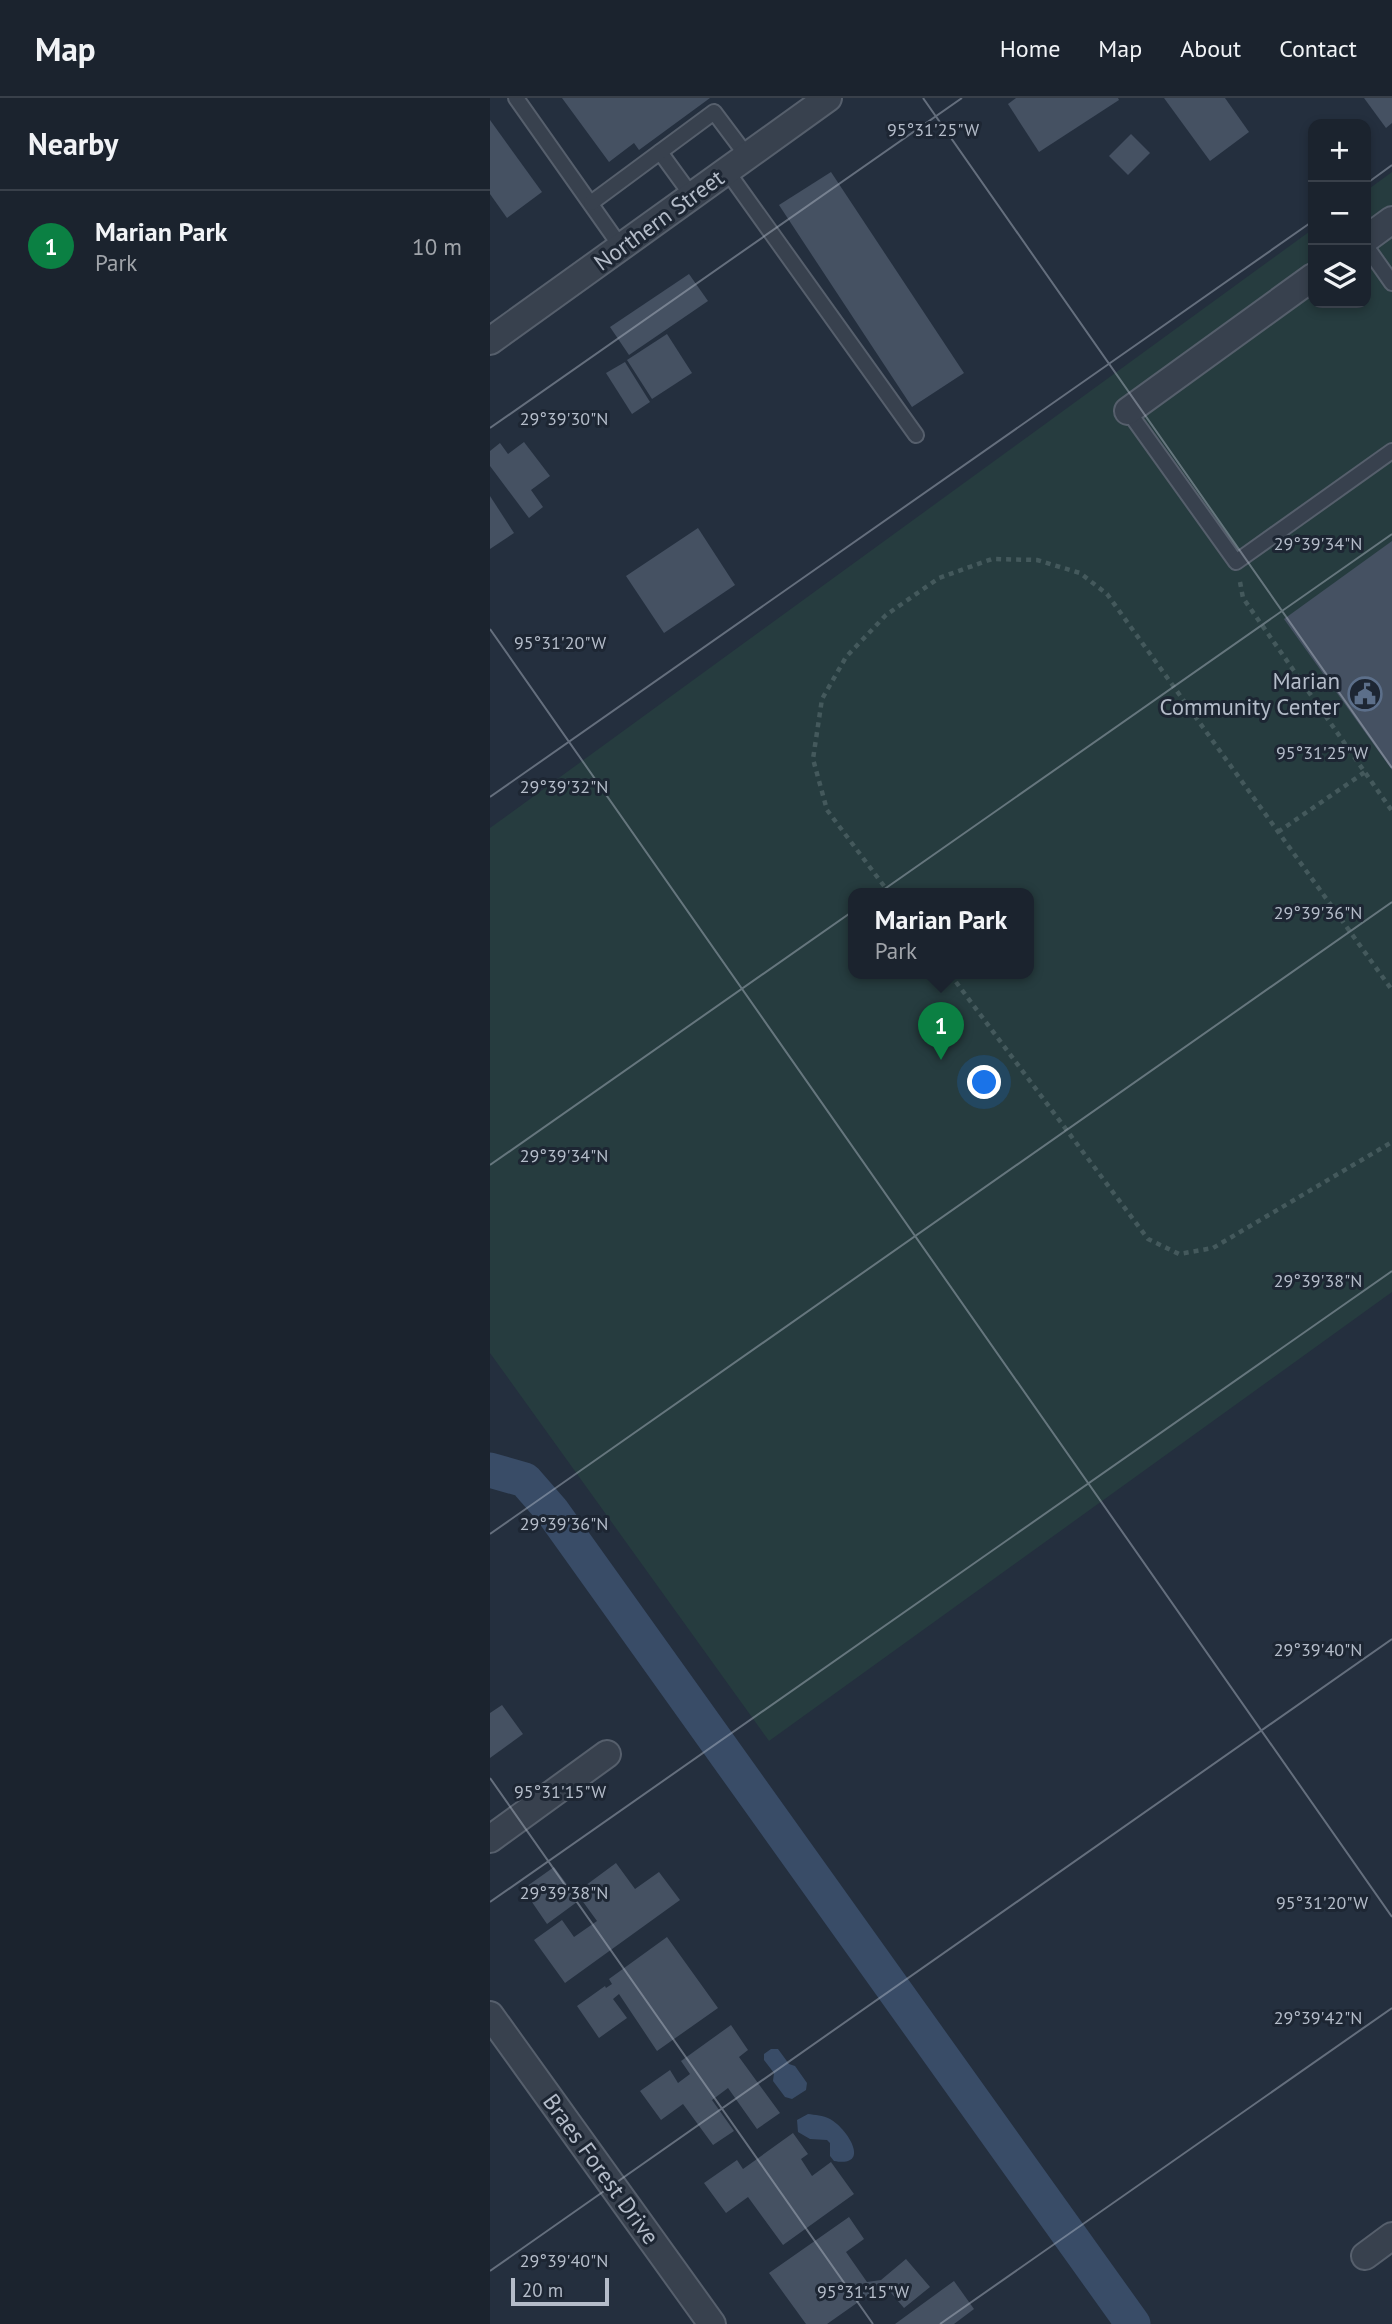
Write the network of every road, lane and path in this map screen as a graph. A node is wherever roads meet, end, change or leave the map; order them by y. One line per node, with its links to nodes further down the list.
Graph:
1 (516, 98): 6 (lane)
2 (828, 98): 4 (street, Northern Street)
3 (660, 152): 4 (lane); 5 (lane); 6 (lane)
4 (737, 163): 5 (street, Northern Street); 15 (lane)
5 (692, 196): 9 (street, Northern Street)
6 (591, 203): 9 (lane)
7 (1392, 220): 8 (street)
8 (1371, 235)
9 (621, 247): 13 (street, Northern Street)
10 (1371, 253): 12 (lane)
11 (1308, 281): 14 (street)
12 (1392, 283)
13 (490, 341)
14 (1128, 411): 17 (lane)
15 (916, 435)
16 (1392, 451): 17 (lane)
17 (1237, 562): 18 (path)
18 (1365, 772): 19 (path); 20 (path)
19 (1392, 811)
20 (1278, 832): 21 (path); 23 (path)
21 (886, 888)
22 (954, 979): 24 (path)
23 (1392, 990)
24 (1392, 1142)
25 (607, 1754): 26 (street)
26 (490, 1839)
27 (490, 2015): 30 (street, Braes Forest Drive)
28 (1392, 2236): 29 (street)
29 (1365, 2256)
30 (712, 2324)

